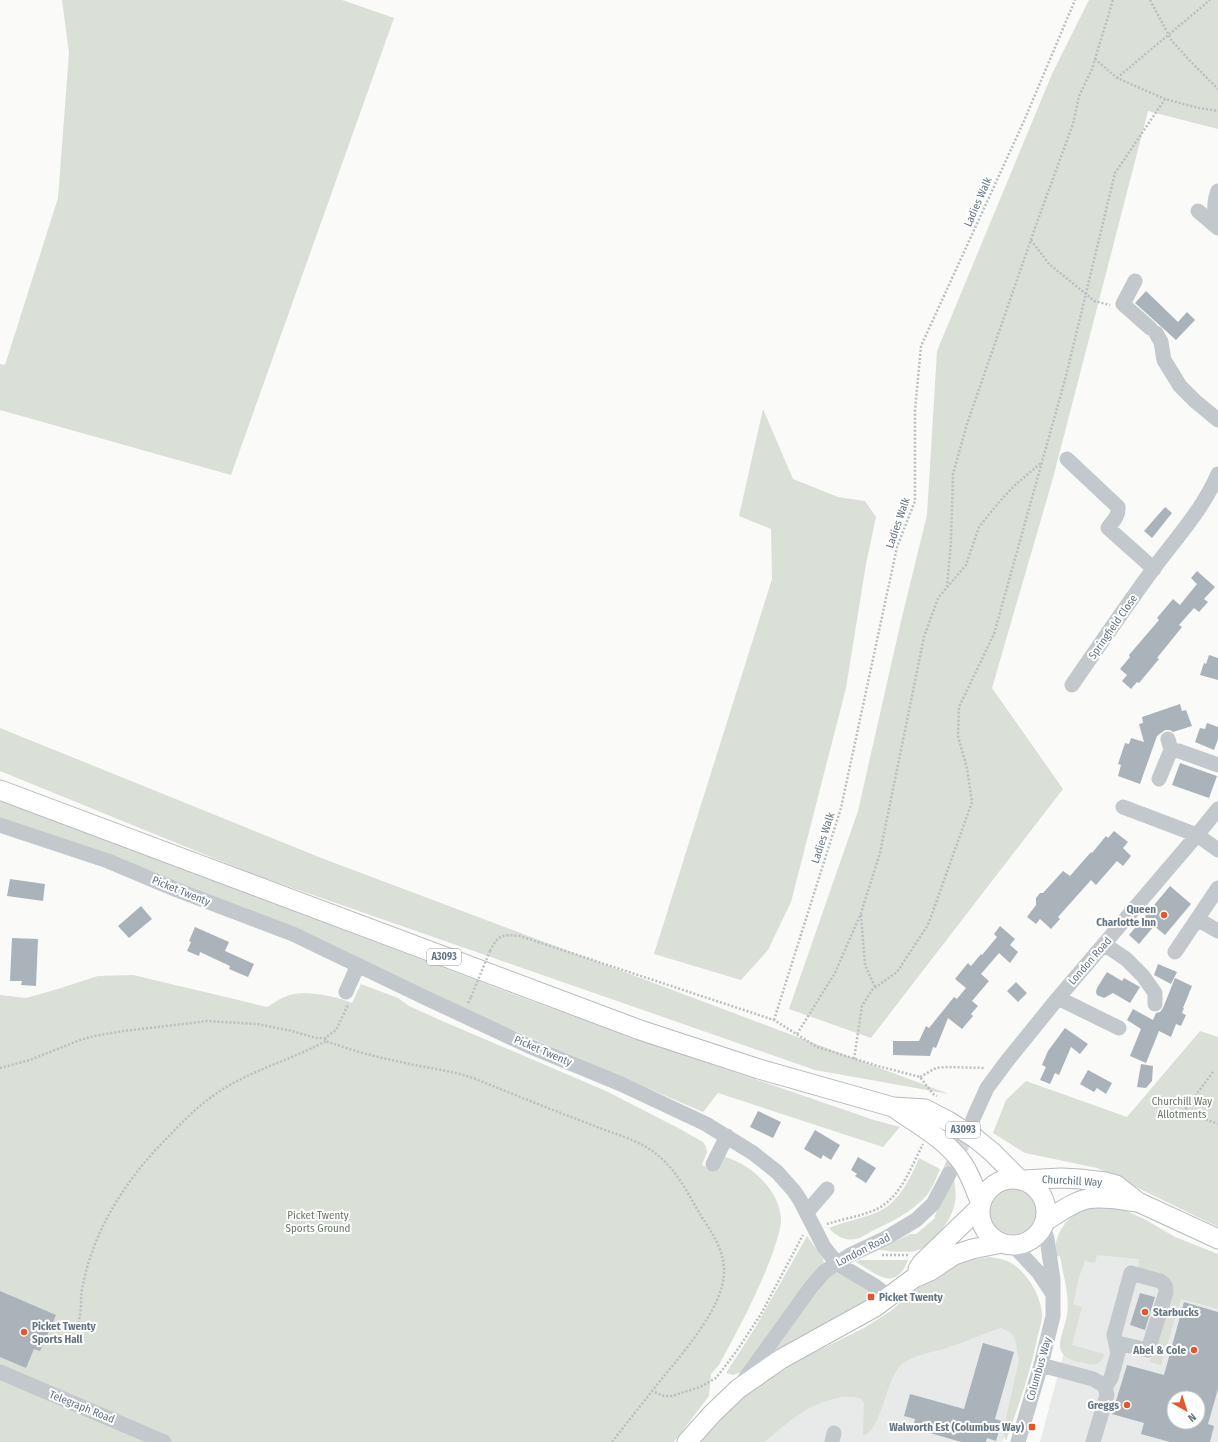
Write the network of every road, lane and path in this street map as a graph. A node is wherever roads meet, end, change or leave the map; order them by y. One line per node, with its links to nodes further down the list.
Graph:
1 (1075, 0): 46 (path, Ladies Walk)
2 (1113, 0): 6 (path)
3 (1150, 0): 5 (path)
4 (1210, 0): 5 (path)
5 (1168, 34): 7 (path); 8 (path)
6 (1095, 59): 7 (path); 14 (path)
7 (1117, 78): 9 (path)
8 (1218, 89)
9 (1165, 99): 10 (path); 16 (path)
10 (1218, 111)
11 (1218, 191): 13 (street)
12 (1198, 211): 13 (street)
13 (1217, 227)
14 (1031, 240): 16 (path); 24 (path)
15 (1135, 281): 17 (street)
16 (1086, 294): 17 (path); 20 (path)
17 (1123, 304): 18 (street)
18 (1218, 420)
19 (1067, 459): 23 (street)
20 (1042, 462): 24 (path); 41 (path)
21 (1218, 474): 22 (street, Springfield Close)
22 (1214, 496): 23 (street, Springfield Close)
23 (1154, 569): 25 (street, Springfield Close)
24 (947, 588): 35 (path)
25 (1072, 686)
26 (1218, 765): 27 (street)
27 (1159, 778)
28 (0, 790): 55 (main road, A3093)
29 (1123, 807): 32 (street)
30 (1218, 809): 32 (street, London Road)
31 (0, 825): 40 (street, Picket Twenty)
32 (1198, 835): 33 (street); 38 (street, London Road)
33 (1218, 850)
34 (1216, 896): 36 (street)
35 (861, 915): 41 (path); 48 (path)
36 (1197, 919): 37 (street); 39 (street)
37 (1218, 931)
38 (1104, 944): 44 (street, London Road); 45 (street)
39 (1175, 952)
40 (358, 966): 42 (street); 60 (street, Picket Twenty)
41 (875, 987): 50 (path)
42 (346, 992)
43 (471, 997): 46 (path, bridge)
44 (1058, 998): 47 (street); 57 (street, London Road)
45 (1155, 1004)
46 (774, 1020): 48 (path)
47 (1119, 1028)
48 (796, 1034): 50 (path)
49 (326, 1041): 51 (path); 79 (path); 85 (path)
50 (854, 1059): 54 (path)
51 (0, 1068)
52 (990, 1069): 54 (path)
53 (1213, 1072): 58 (path)
54 (920, 1077): 56 (path)
55 (893, 1107): 56 (main road, A3093); 59 (main road, A3093)
56 (934, 1113): 63 (main road, A3093)
57 (973, 1119)
58 (1218, 1124)
59 (930, 1131): 66 (main road, A3093); 69 (path)
60 (727, 1136): 61 (street); 67 (street, Picket Twenty)
61 (713, 1164)
62 (949, 1174): 75 (street, London Road)
63 (1022, 1180): 65 (main road, Churchill Way); 66 (main road); 68 (main road)
64 (827, 1189): 67 (street)
65 (1138, 1202): 68 (main road, Churchill Way); 71 (main road, Churchill Way)
66 (981, 1206): 72 (main road); 76 (main road, London Road)
67 (807, 1212): 75 (street, Picket Twenty)
68 (1044, 1223): 72 (main road); 77 (street, Columbus Way)
69 (825, 1224)
70 (806, 1230): 85 (path)
71 (1218, 1238)
72 (1008, 1244): 76 (main road, London Road); 77 (street)
73 (911, 1255): 74 (path)
74 (881, 1256)
75 (837, 1262): 78 (street, Picket Twenty); 84 (street, London Road)
76 (914, 1278): 78 (main road, London Road)
77 (1053, 1294): 81 (street, Columbus Way)
78 (889, 1297): 84 (main road, London Road)
79 (78, 1335)
80 (1117, 1343): 80 (street); 83 (street)
81 (1041, 1366): 83 (street); 89 (street, Columbus Way)
82 (0, 1372): 86 (street, Telegraph Road)
83 (1105, 1387): 90 (street)
84 (738, 1389): 88 (main road, London Road)
85 (652, 1391): 87 (path)
86 (164, 1442)
87 (612, 1442)
88 (687, 1442)
89 (1018, 1442)
90 (1093, 1442)

